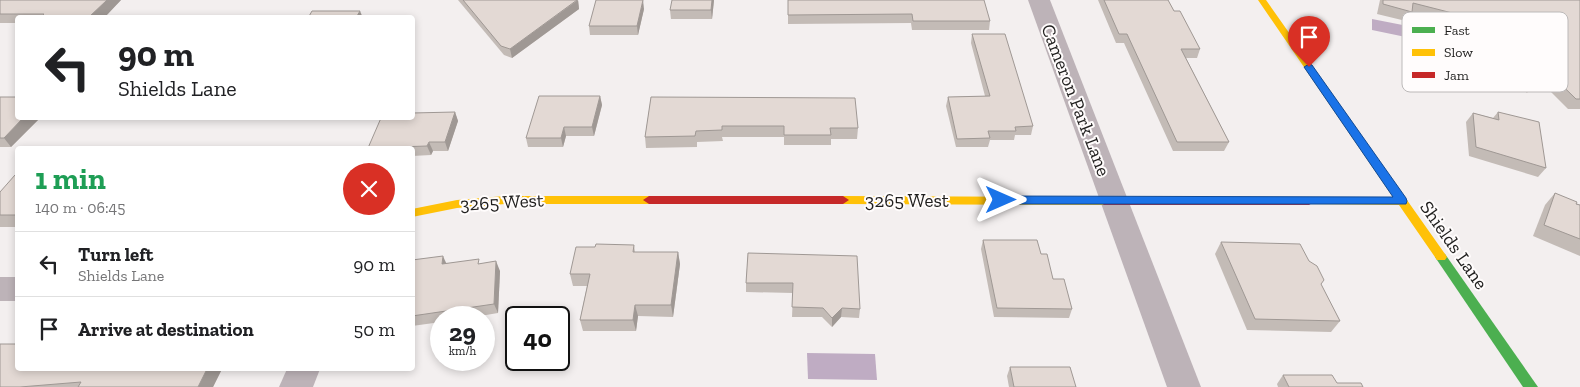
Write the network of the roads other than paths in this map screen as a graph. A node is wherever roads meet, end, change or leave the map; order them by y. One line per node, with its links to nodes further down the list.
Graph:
1 (1039, 0): 3 (street, Cameron Park Lane)
2 (1262, 0): 4 (street, Shields Lane)
3 (1114, 199): 4 (street, 3265 West); 5 (street, 3265 West); 10 (street, Cameron Park Lane)
4 (1402, 201): 11 (street, Shields Lane)
5 (415, 212)
6 (0, 289): 7 (street)
7 (15, 289)
8 (302, 371): 9 (street)
9 (296, 387)
10 (1184, 387)
11 (1531, 387)

